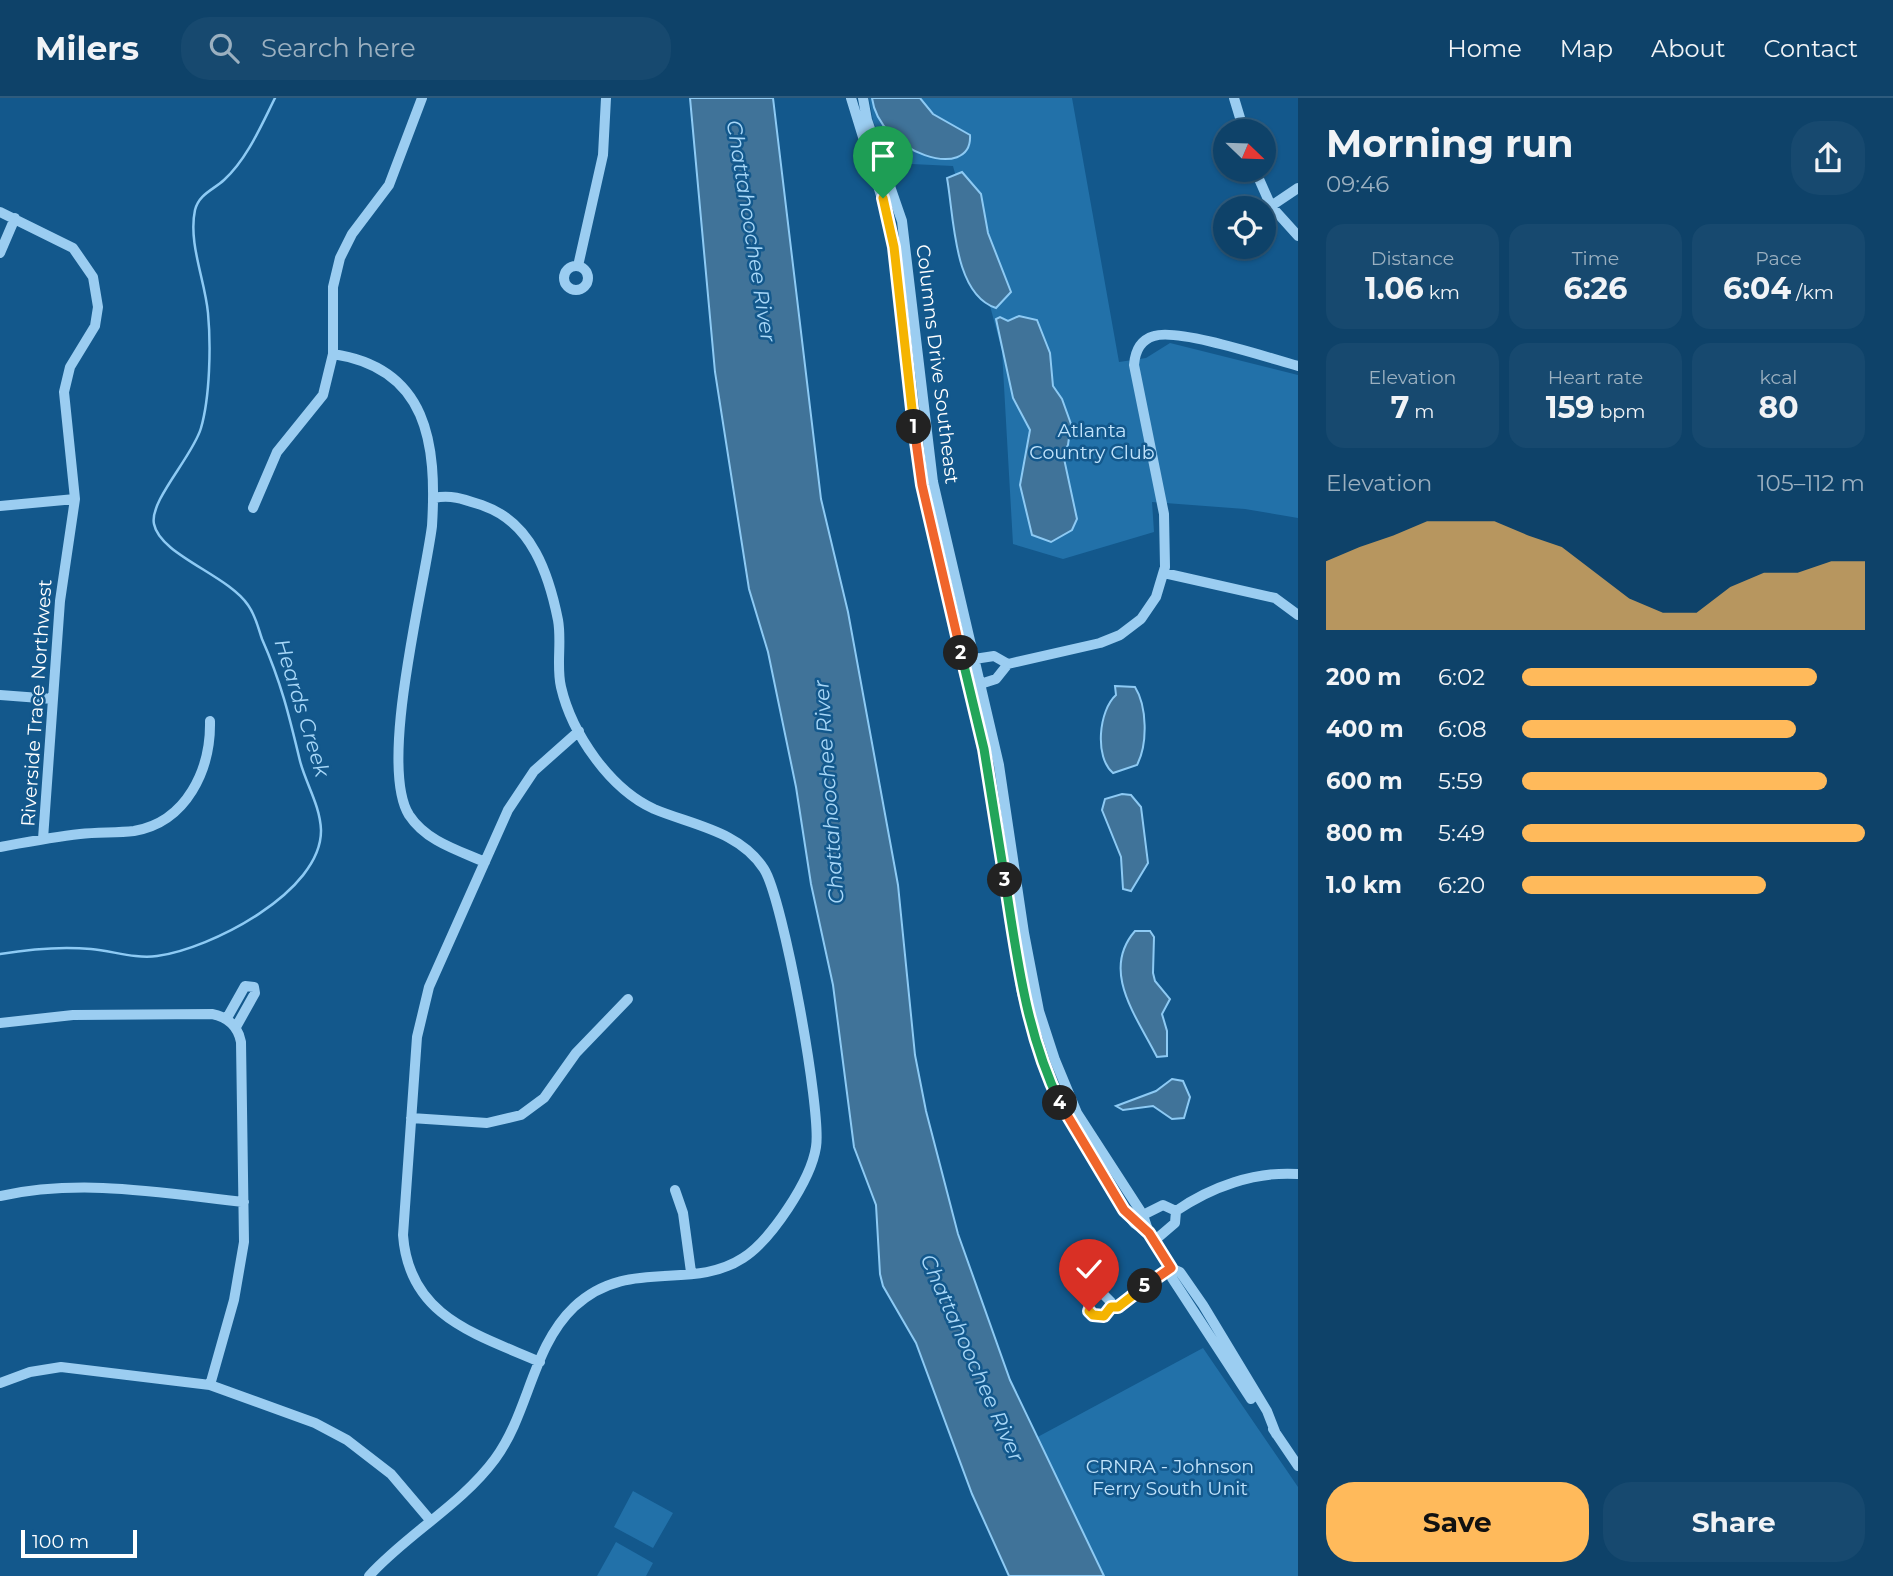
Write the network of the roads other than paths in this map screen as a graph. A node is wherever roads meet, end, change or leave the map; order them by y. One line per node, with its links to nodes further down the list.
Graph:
1 (422, 98): 15 (street)
2 (606, 98): 14 (street)
3 (850, 98): 23 (street, Columns Drive Southeast)
4 (863, 98): 23 (street, Columns Drive Southeast)
5 (1234, 98): 6 (street)
6 (1240, 119)
7 (1298, 188): 8 (street)
8 (1276, 203)
9 (0, 212): 11 (street, Riverside Trace Northwest)
10 (1276, 212): 12 (street)
11 (15, 218): 13 (street); 18 (street, Riverside Trace Northwest)
12 (1298, 236)
13 (0, 253)
14 (579, 266)
15 (332, 354): 17 (street); 20 (street)
16 (1298, 366): 21 (street)
17 (434, 498): 29 (street); 32 (street)
18 (75, 499): 19 (street); 27 (street, Riverside Trace Northwest)
19 (0, 506)
20 (253, 508)
21 (1164, 573): 22 (street); 24 (street)
22 (1298, 615)
23 (969, 660): 24 (street); 25 (street, Columns Drive Southeast)
24 (1008, 664): 25 (street)
25 (975, 686): 43 (street, Columns Drive Southeast); 44 (street, Columns Drive Southeast)
26 (0, 695): 27 (street)
27 (53, 699): 30 (street, Riverside Trace Northwest)
28 (210, 721): 30 (street)
29 (579, 731): 32 (street); 46 (street)
30 (43, 839): 31 (street)
31 (0, 847)
32 (485, 862): 37 (street)
33 (628, 999): 37 (street)
34 (228, 1018): 35 (street); 36 (street); 36 (street)
35 (0, 1023)
36 (236, 1027): 41 (street)
37 (411, 1118): 48 (street)
38 (1298, 1174): 42 (street)
39 (675, 1190): 46 (street)
40 (0, 1196): 41 (street)
41 (244, 1202): 50 (street)
42 (1176, 1211): 43 (street); 44 (street)
43 (1143, 1215): 44 (street, Columns Drive Southeast)
44 (1151, 1237): 45 (street, Columns Drive Southeast)
45 (1171, 1268): 47 (street); 51 (street, Columns Drive Southeast)
46 (691, 1272): 48 (street)
47 (1111, 1307)
48 (540, 1362): 52 (street)
49 (0, 1383): 50 (street)
50 (210, 1385): 52 (street)
51 (1298, 1466)
52 (430, 1520): 53 (street)
53 (369, 1576)

